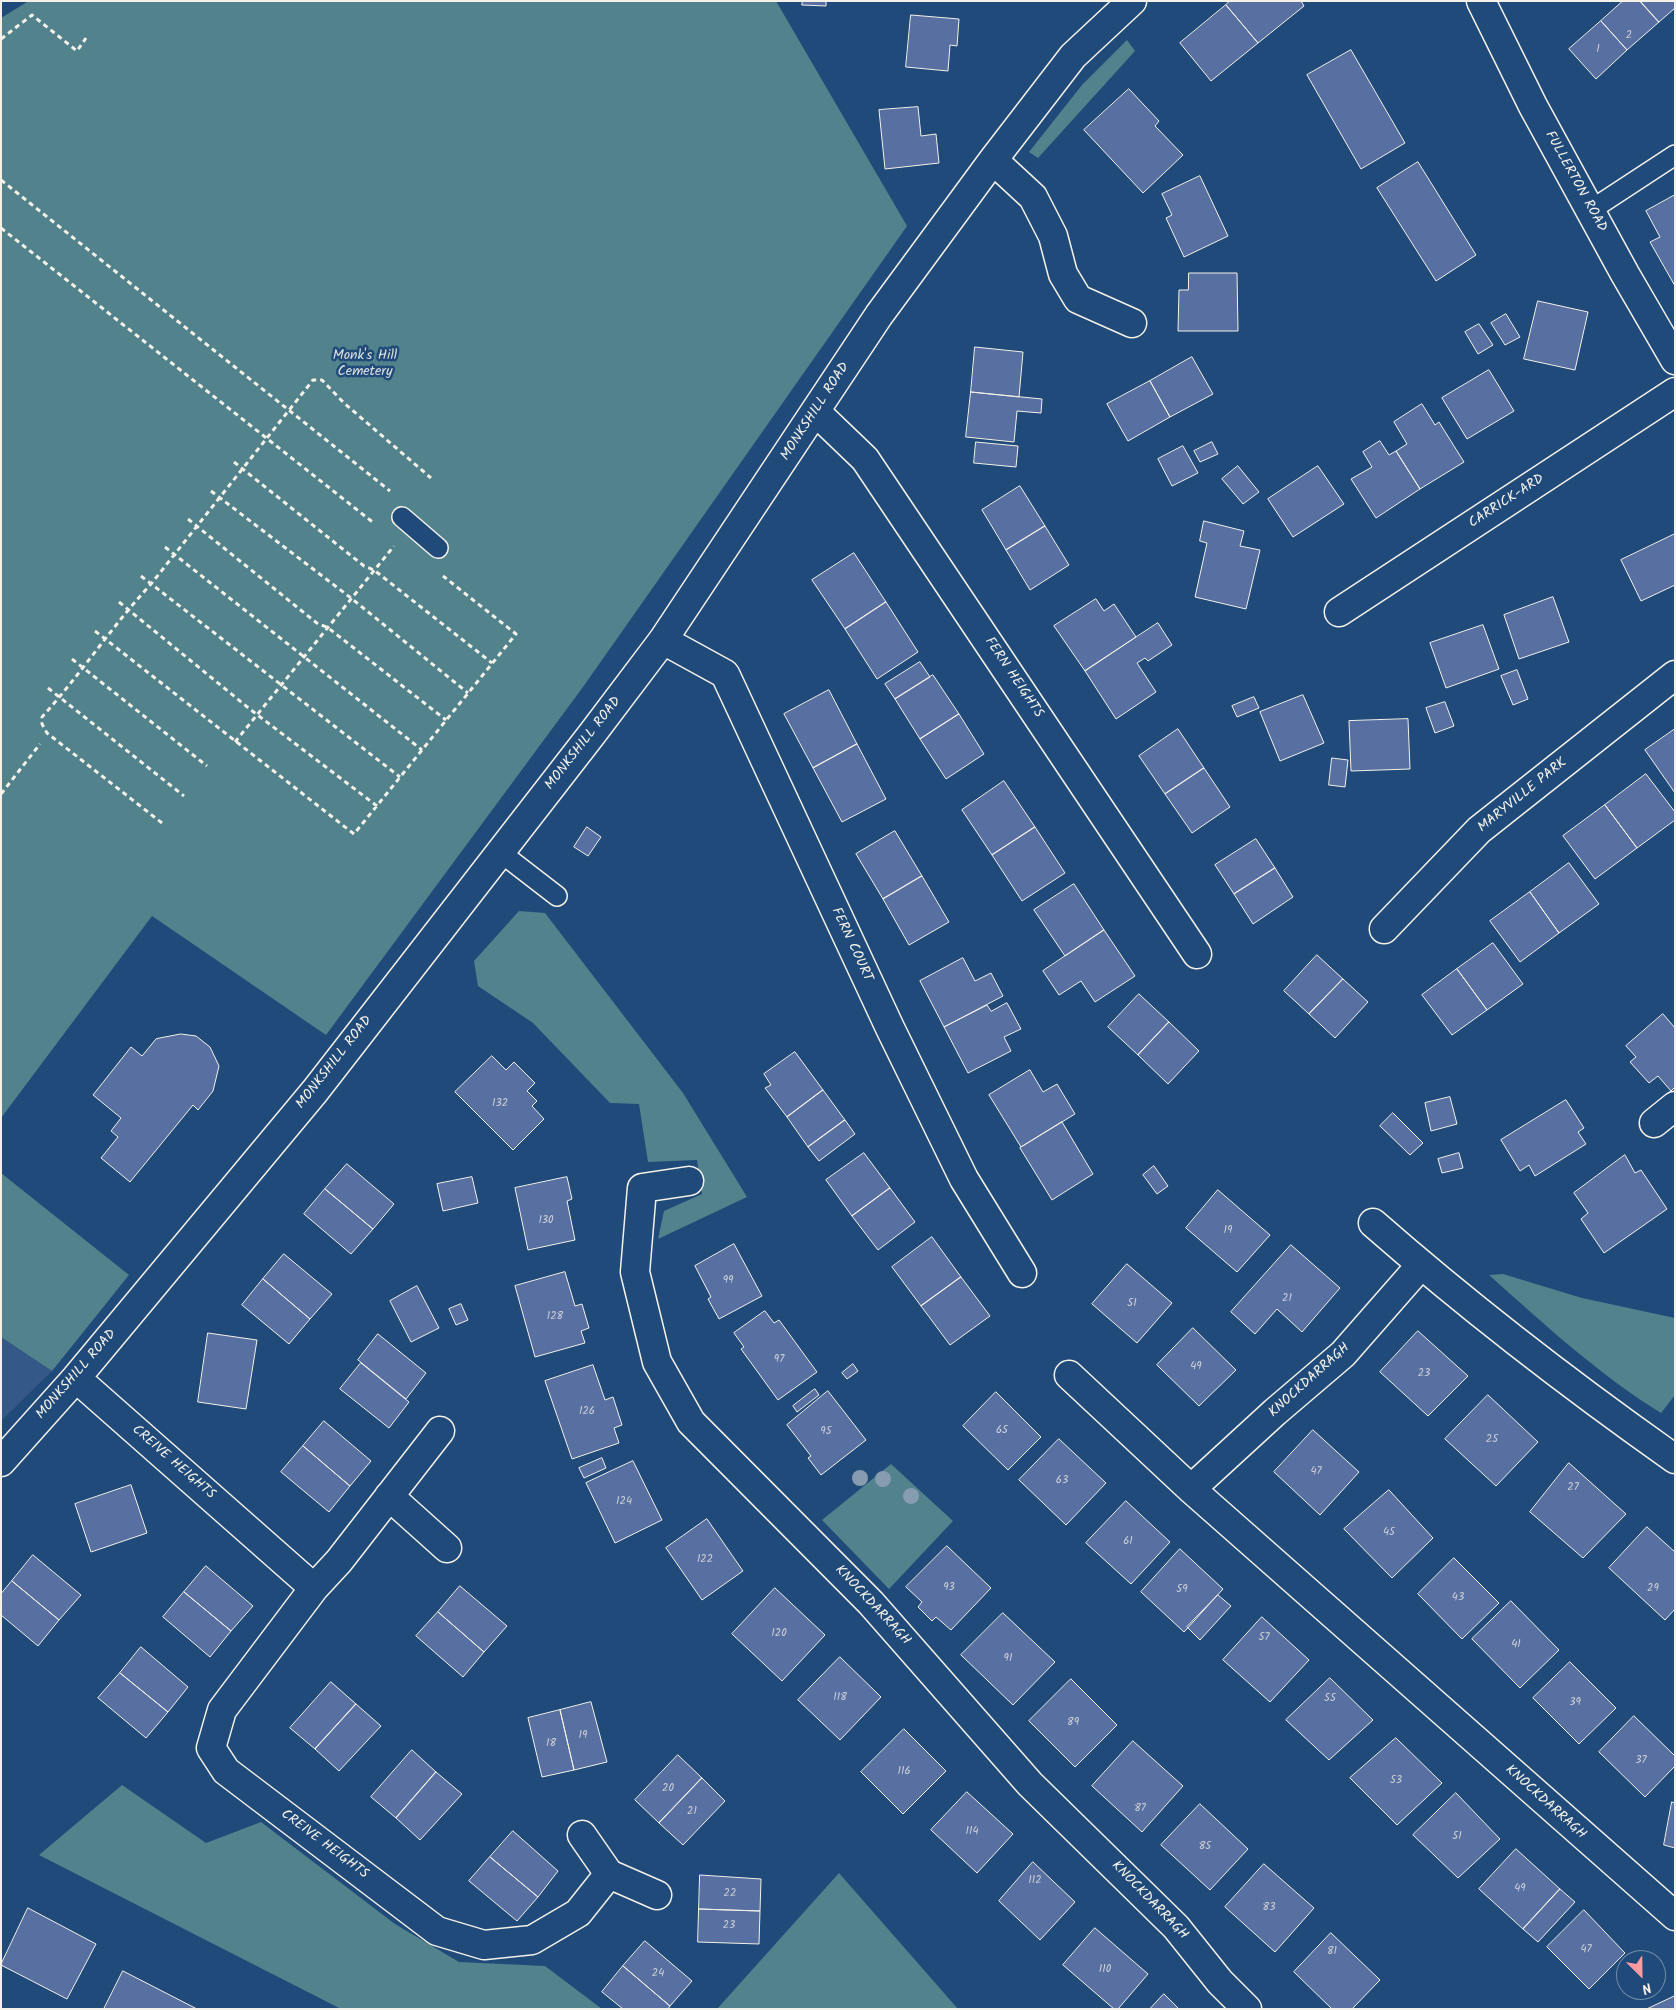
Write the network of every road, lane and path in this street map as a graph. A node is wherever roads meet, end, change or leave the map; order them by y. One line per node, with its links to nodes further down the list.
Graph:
1 (1132, 1): 6 (street, MONKSHILL ROAD)
2 (1489, 5): 8 (street, FULLERTON ROAD)
3 (86, 38): 4 (path)
4 (1, 39)
5 (1675, 155): 8 (lane)
6 (993, 160): 10 (street); 14 (street, MONKSHILL ROAD)
7 (1, 180): 13 (path)
8 (1591, 210): 11 (street, FULLERTON ROAD)
9 (1, 228): 15 (path)
10 (1132, 323)
11 (1675, 360)
12 (1675, 392): 37 (street, CARRICK-ARD)
13 (290, 409): 15 (path); 18 (path); 20 (path)
14 (816, 412): 41 (street, MONKSHILL ROAD); 65 (street, FERN HEIGHTS)
15 (265, 439): 17 (path); 25 (path)
16 (234, 462): 17 (path)
17 (242, 468): 21 (path); 30 (path)
18 (431, 478)
19 (210, 491): 21 (path)
20 (395, 495)
21 (220, 498): 24 (path); 34 (path)
22 (402, 517): 28 (lane)
23 (188, 518): 24 (path)
24 (197, 526): 29 (path); 38 (path)
25 (380, 529)
26 (398, 541): 30 (path)
27 (165, 547): 29 (path)
28 (438, 548)
29 (174, 554): 33 (path); 42 (path)
30 (374, 570): 34 (path); 44 (path)
31 (141, 576): 33 (path)
32 (442, 576): 44 (path)
33 (151, 584): 36 (path); 47 (path)
34 (351, 598): 38 (path); 49 (path)
35 (119, 602): 36 (path)
36 (128, 609): 40 (path); 51 (path)
37 (1338, 612)
38 (328, 627): 42 (path); 52 (path)
39 (95, 631): 40 (path)
40 (106, 640): 45 (path); 53 (path)
41 (663, 640): 62 (street, MONKSHILL ROAD); 71 (street, FERN COURT)
42 (304, 656): 47 (path); 55 (path)
43 (72, 659): 45 (path)
44 (492, 664): 49 (path)
45 (84, 668): 50 (path); 56 (path)
46 (1675, 675): 64 (street, MARYVILLE PARK)
47 (282, 684): 51 (path); 57 (path)
48 (48, 688): 50 (path)
49 (468, 693): 52 (path)
50 (59, 698): 59 (path); 61 (path)
51 (257, 714): 53 (path); 60 (path)
52 (446, 720): 55 (path)
53 (235, 742): 60 (path)
54 (40, 744): 58 (path)
55 (422, 750): 57 (path)
56 (207, 766)
57 (400, 777): 60 (path)
58 (1, 794)
59 (184, 796)
60 (377, 806)
61 (162, 823)
62 (500, 852): 63 (lane); 73 (street, MONKSHILL ROAD)
63 (557, 896)
64 (1384, 929)
65 (1197, 954)
66 (1675, 1106): 67 (street)
67 (1654, 1123)
68 (689, 1181): 85 (street, KNOCKDARRAGH)
69 (1373, 1223): 70 (street)
70 (1422, 1265): 75 (street); 77 (street, KNOCKDARRAGH)
71 (1022, 1273)
72 (1069, 1375): 77 (street, KNOCKDARRAGH)
73 (76, 1378): 76 (street, MONKSHILL ROAD); 80 (street, CREIVE HEIGHTS)
74 (440, 1432): 78 (street, CREIVE HEIGHTS)
75 (1675, 1459)
76 (1, 1462)
77 (1191, 1489): 84 (street, KNOCKDARRAGH)
78 (390, 1496): 79 (street); 80 (street, CREIVE HEIGHTS)
79 (447, 1548)
80 (314, 1588): 82 (street, CREIVE HEIGHTS)
81 (582, 1835): 82 (street)
82 (609, 1874): 83 (street)
83 (657, 1895)
84 (1675, 1916)
85 (1247, 2009)

